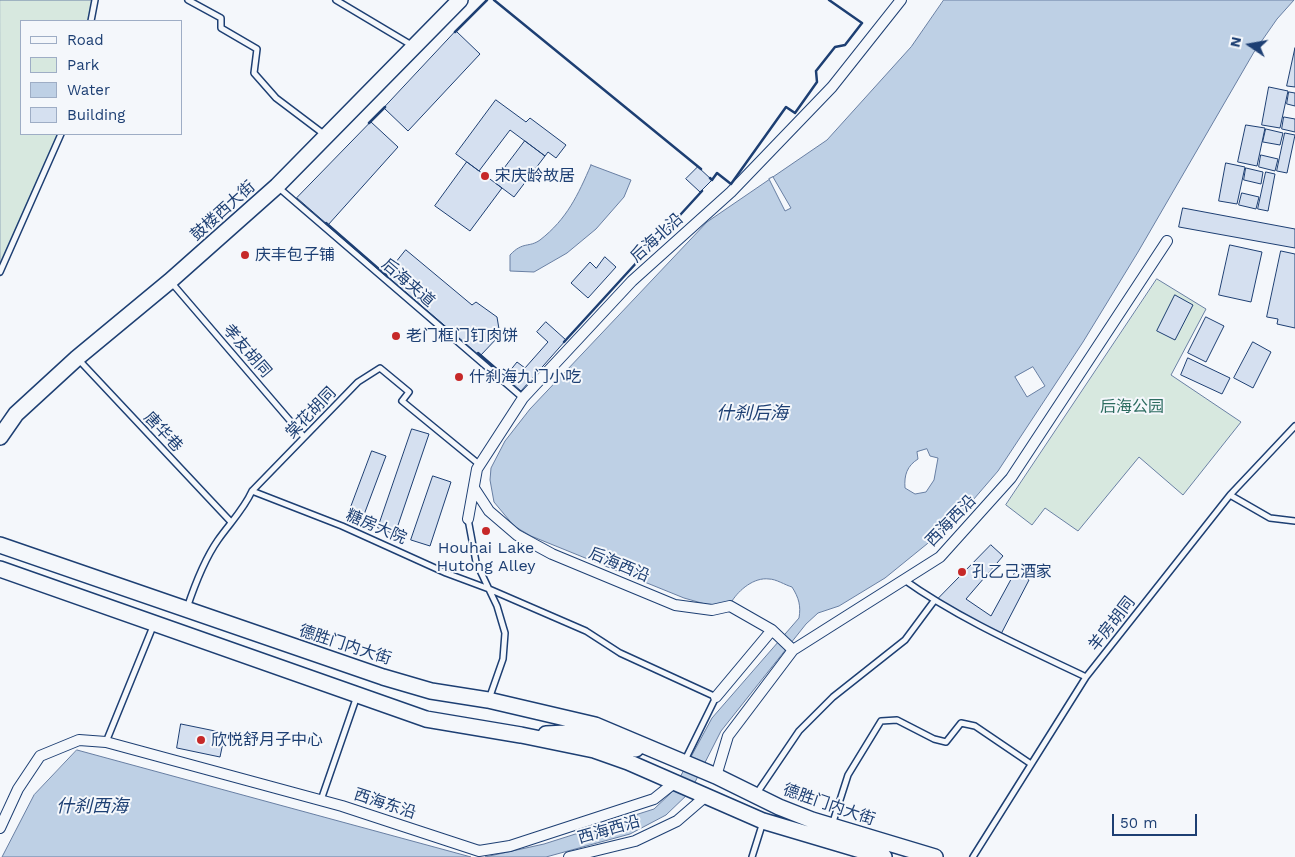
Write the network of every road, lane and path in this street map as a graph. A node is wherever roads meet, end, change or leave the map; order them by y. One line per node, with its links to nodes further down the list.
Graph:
1 (95, 0): 6 (lane)
2 (188, 0): 9 (lane)
3 (336, 0): 7 (lane)
4 (459, 0): 7 (main road, 鼓楼西大街)
5 (901, 0): 15 (street, 后海北沿)
6 (91, 20)
7 (413, 46): 9 (main road, 鼓楼西大街)
8 (61, 135): 12 (lane)
9 (326, 136): 10 (main road, 鼓楼西大街)
10 (277, 186): 13 (main road, 鼓楼西大街); 15 (lane, 后海夹道)
11 (1167, 241): 28 (street, 西海西沿)
12 (0, 272)
13 (170, 281): 14 (main road, 鼓楼西大街); 18 (lane, 孝友胡同)
14 (77, 358): 17 (main road, 鼓楼西大街); 25 (lane, 唐华巷)
15 (523, 398): 19 (street, 后海北沿)
16 (1295, 426): 22 (lane, 羊房胡同)
17 (0, 437)
18 (304, 437): 19 (lane, 棠花胡同); 21 (lane, 棠花胡同)
19 (480, 466): 20 (street, 后海北沿)
20 (474, 488): 23 (street, 后海北沿); 33 (street, 后海西沿)
21 (252, 491): 25 (lane, 棠花胡同); 29 (lane, 糖房大院)
22 (1230, 495): 24 (lane); 35 (lane, 羊房胡同)
23 (468, 519): 29 (lane)
24 (1295, 521)
25 (231, 522): 31 (lane, 棠花胡同)
26 (0, 545): 31 (main road, 德胜门内大街)
27 (0, 569): 32 (main road)
28 (902, 578): 30 (lane); 34 (street, 西海西沿)
29 (489, 589): 37 (lane, 糖房大院); 38 (lane)
30 (934, 601): 35 (lane); 46 (lane)
31 (187, 608): 38 (main road, 德胜门内大街)
32 (154, 622): 36 (main road); 40 (lane)
33 (772, 630): 34 (street, 后海西沿); 37 (street)
34 (793, 650): 43 (street, 西海西沿)
35 (1086, 677): 42 (lane, 羊房胡同)
36 (357, 696): 39 (main road); 47 (lane)
37 (716, 697): 41 (lane)
38 (488, 700): 41 (main road, 德胜门内大街)
39 (522, 735): 41 (main road); 44 (main road)
40 (106, 742): 47 (street, 西海东沿); 50 (street, 西海东沿)
41 (683, 764): 43 (main road)
42 (1031, 764): 49 (lane); 57 (lane, 羊房胡同)
43 (715, 779): 46 (main road, 德胜门内大街); 51 (main road, 德胜门内大街)
44 (674, 783): 45 (main road, 德胜门内大街); 52 (street, 西海东沿)
45 (706, 796): 48 (main road, 德胜门内大街); 53 (street, 西海西沿)
46 (756, 796): 49 (main road, 德胜门内大街)
47 (321, 800): 52 (street, 西海东沿)
48 (763, 822): 51 (main road, 德胜门内大街); 54 (lane)
49 (832, 826): 56 (main road, 德胜门内大街)
50 (0, 828)
51 (809, 836): 55 (main road, 德胜门内大街)
52 (495, 853)
53 (569, 857)
54 (752, 857)
55 (884, 857)
56 (935, 857)
57 (973, 857)

